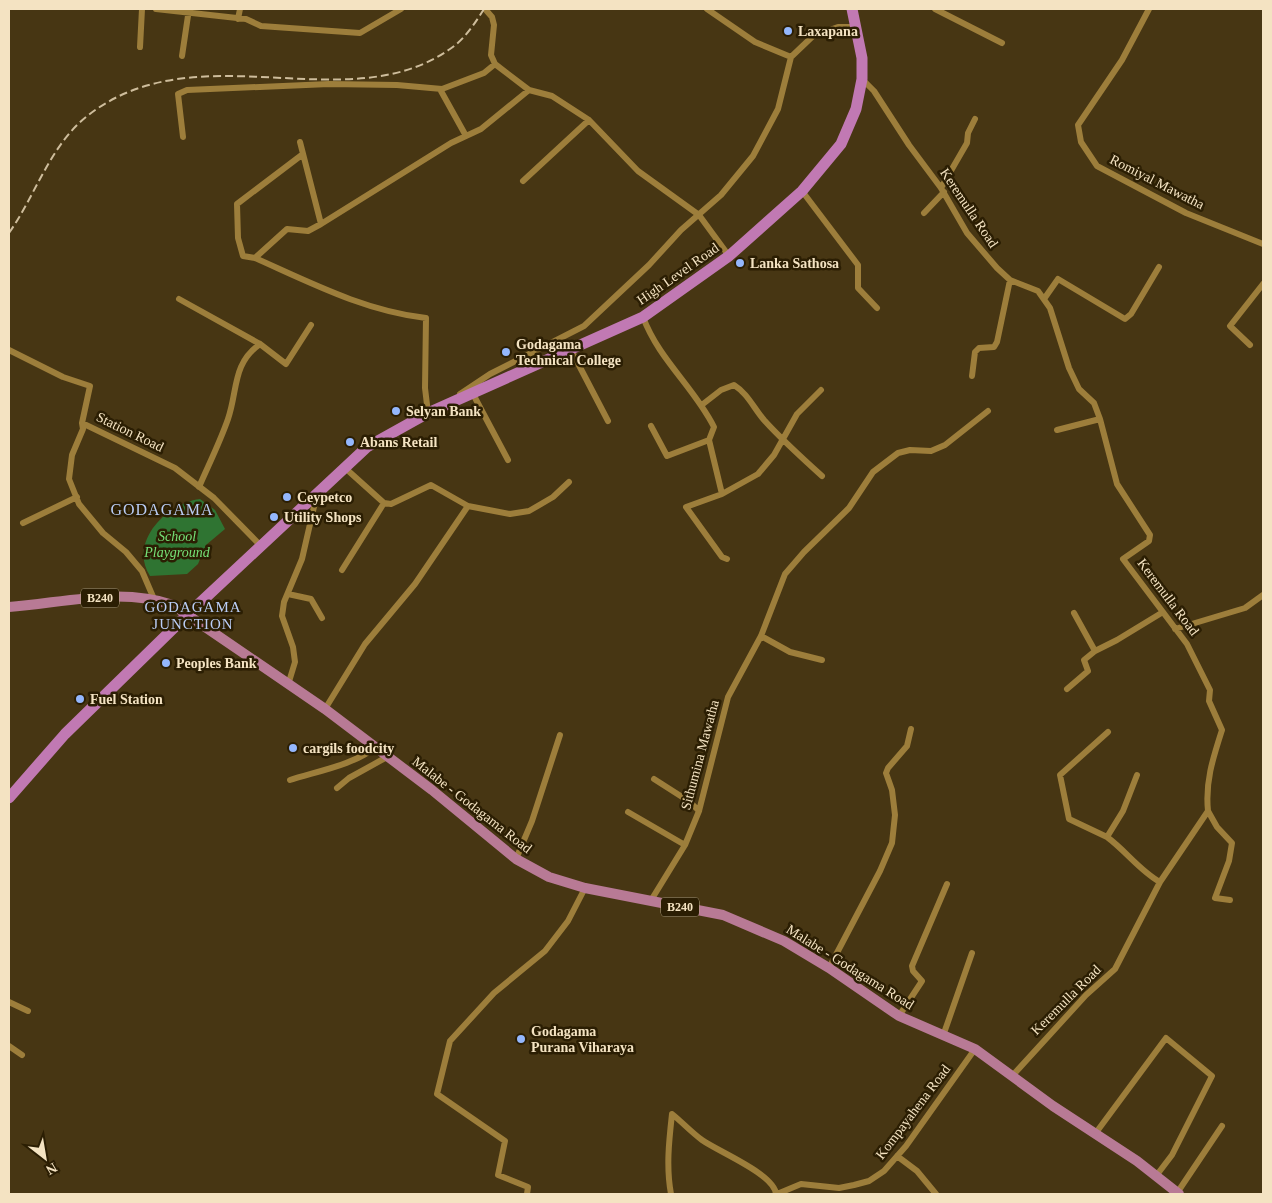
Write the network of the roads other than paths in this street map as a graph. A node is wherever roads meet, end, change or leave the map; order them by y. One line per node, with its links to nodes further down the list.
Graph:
1 (142, 9): 14 (street)
2 (156, 9): 10 (street)
3 (240, 9): 11 (street)
4 (401, 9): 11 (street)
5 (485, 9): 17 (street)
6 (707, 9): 16 (street)
7 (852, 9): 12 (highway, High Level Road)
8 (935, 9): 13 (street)
9 (1149, 9): 33 (street, Romiyal Mawatha)
10 (189, 10): 11 (street); 15 (street)
11 (238, 19)
12 (856, 27): 16 (street); 18 (highway, High Level Road)
13 (1002, 43)
14 (140, 48)
15 (182, 56)
16 (791, 57): 31 (street)
17 (495, 64): 19 (street); 20 (street)
18 (862, 79): 28 (street, Keremulla Road); 29 (highway, High Level Road)
19 (442, 89): 23 (street); 24 (street)
20 (530, 90): 22 (street); 23 (street)
21 (975, 118): 28 (street)
22 (589, 120): 27 (street); 31 (street)
23 (466, 136): 32 (street)
24 (184, 137)
25 (300, 142): 26 (street)
26 (302, 154): 32 (street); 35 (street)
27 (524, 181)
28 (942, 190): 30 (street); 37 (street, Keremulla Road)
29 (802, 191): 34 (highway, High Level Road); 41 (street)
30 (924, 213)
31 (699, 215): 34 (street); 52 (street)
32 (321, 224): 35 (street)
33 (1263, 244)
34 (729, 256): 42 (highway, High Level Road)
35 (255, 258): 52 (street)
36 (1159, 267): 40 (street)
37 (1010, 280): 40 (street, Keremulla Road); 48 (street)
38 (1263, 284): 45 (street)
39 (179, 299): 44 (street)
40 (1044, 299): 54 (street, Keremulla Road)
41 (877, 308)
42 (644, 317): 47 (highway, High Level Road); 51 (street)
43 (311, 325): 44 (street)
44 (260, 344): 65 (street)
45 (1250, 345)
46 (9, 350): 56 (street, Station Road)
47 (571, 350): 50 (highway, High Level Road); 55 (street)
48 (972, 376)
49 (821, 390): 60 (street)
50 (474, 394): 52 (highway, High Level Road); 61 (street)
51 (703, 404): 59 (street); 60 (street)
52 (433, 411): 62 (highway, High Level Road)
53 (988, 411): 84 (street, Sithumina Mawatha)
54 (1100, 419): 58 (street); 79 (street, Keremulla Road)
55 (608, 421)
56 (82, 423): 65 (street, Station Road); 67 (street)
57 (651, 426): 59 (street)
58 (1057, 430)
59 (709, 440): 66 (street)
60 (782, 440): 63 (street); 66 (street)
61 (508, 460)
62 (344, 467): 68 (highway, High Level Road); 69 (street)
63 (822, 476)
64 (569, 482): 70 (street)
65 (199, 487): 72 (street, Station Road)
66 (722, 494): 73 (street)
67 (76, 497): 71 (street); 77 (street)
68 (316, 498): 72 (highway, High Level Road); 75 (street)
69 (384, 503): 70 (street); 74 (street)
70 (468, 506): 89 (street)
71 (23, 524)
72 (262, 547): 81 (highway, High Level Road)
73 (727, 559)
74 (342, 570)
75 (288, 594): 82 (street); 87 (street)
76 (1263, 595): 83 (street)
77 (154, 599): 78 (main road, B240); 81 (main road, B240)
78 (9, 607)
79 (1163, 612): 83 (street, Keremulla Road); 85 (street)
80 (1074, 613): 85 (street)
81 (187, 616): 87 (main road, Malabe - Godagama Road / B240); 99 (highway, High Level Road)
82 (322, 618)
83 (1175, 629): 101 (street, Keremulla Road)
84 (762, 636): 86 (street); 100 (street, Sithumina Mawatha)
85 (1095, 650): 88 (street)
86 (822, 660)
87 (288, 684): 89 (main road, Malabe - Godagama Road / B240)
88 (1067, 689)
89 (324, 709): 93 (main road, Malabe - Godagama Road / B240)
90 (911, 729): 112 (street)
91 (1108, 732): 103 (street)
92 (560, 735): 105 (street)
93 (375, 747): 94 (main road, Malabe - Godagama Road / B240); 97 (street)
94 (387, 758): 98 (street); 105 (main road, Malabe - Godagama Road / B240)
95 (1137, 775): 103 (street)
96 (654, 778): 100 (street)
97 (290, 780)
98 (336, 788)
99 (9, 798)
100 (699, 810): 104 (street, Sithumina Mawatha)
101 (1208, 811): 106 (street, Keremulla Road); 109 (street, Keremulla Road)
102 (628, 812): 104 (street)
103 (1107, 837): 106 (street)
104 (684, 845): 110 (street, Sithumina Mawatha)
105 (516, 859): 108 (main road, Malabe - Godagama Road / B240)
106 (1160, 882): 120 (street, Keremulla Road)
107 (947, 884): 115 (street)
108 (585, 888): 110 (main road, Malabe - Godagama Road / B240); 125 (street)
109 (1230, 900)
110 (650, 902): 112 (main road, Malabe - Godagama Road / B240)
111 (972, 953): 116 (street)
112 (829, 968): 115 (main road, Malabe - Godagama Road / B240)
113 (9, 1002): 114 (street)
114 (28, 1011)
115 (899, 1016): 116 (main road, Malabe - Godagama Road / B240)
116 (943, 1036): 118 (main road, Malabe - Godagama Road / B240)
117 (9, 1046): 119 (street)
118 (975, 1049): 120 (main road, Malabe - Godagama Road / B240); 123 (street, Kompayahena Road)
119 (22, 1055)
120 (1013, 1074): 122 (main road, Malabe - Godagama Road / B240)
121 (1222, 1126): 129 (street)
122 (1096, 1134): 124 (main road, Malabe - Godagama Road / B240); 124 (street)
123 (897, 1156): 127 (street, Kompayahena Road); 128 (street)
124 (1156, 1176): 129 (main road, Malabe - Godagama Road / B240)
125 (527, 1194)
126 (671, 1194): 127 (street)
127 (777, 1194)
128 (936, 1194)
129 (1178, 1194)

